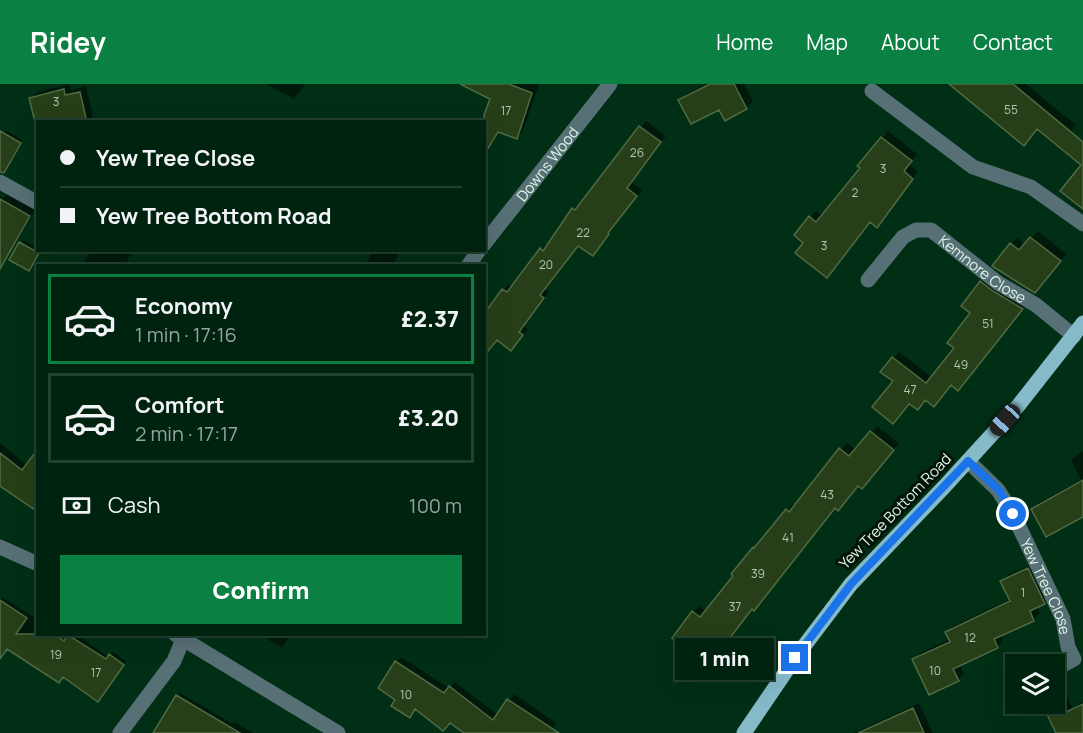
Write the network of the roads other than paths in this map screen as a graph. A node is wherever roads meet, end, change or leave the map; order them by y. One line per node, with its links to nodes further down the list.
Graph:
1 (610, 84): 6 (street, Downs Wood)
2 (872, 91): 5 (street)
3 (0, 182): 4 (street)
4 (36, 202)
5 (1083, 224)
6 (486, 241)
7 (868, 280): 8 (street, Kemnore Close)
8 (1078, 329): 9 (main road, Yew Tree Bottom Road)
9 (968, 461): 13 (street, Yew Tree Close); 16 (main road, Yew Tree Bottom Road)
10 (0, 547): 11 (street)
11 (36, 563)
12 (181, 636): 14 (street); 15 (street)
13 (1079, 664)
14 (120, 733)
15 (338, 733)
16 (744, 733)

